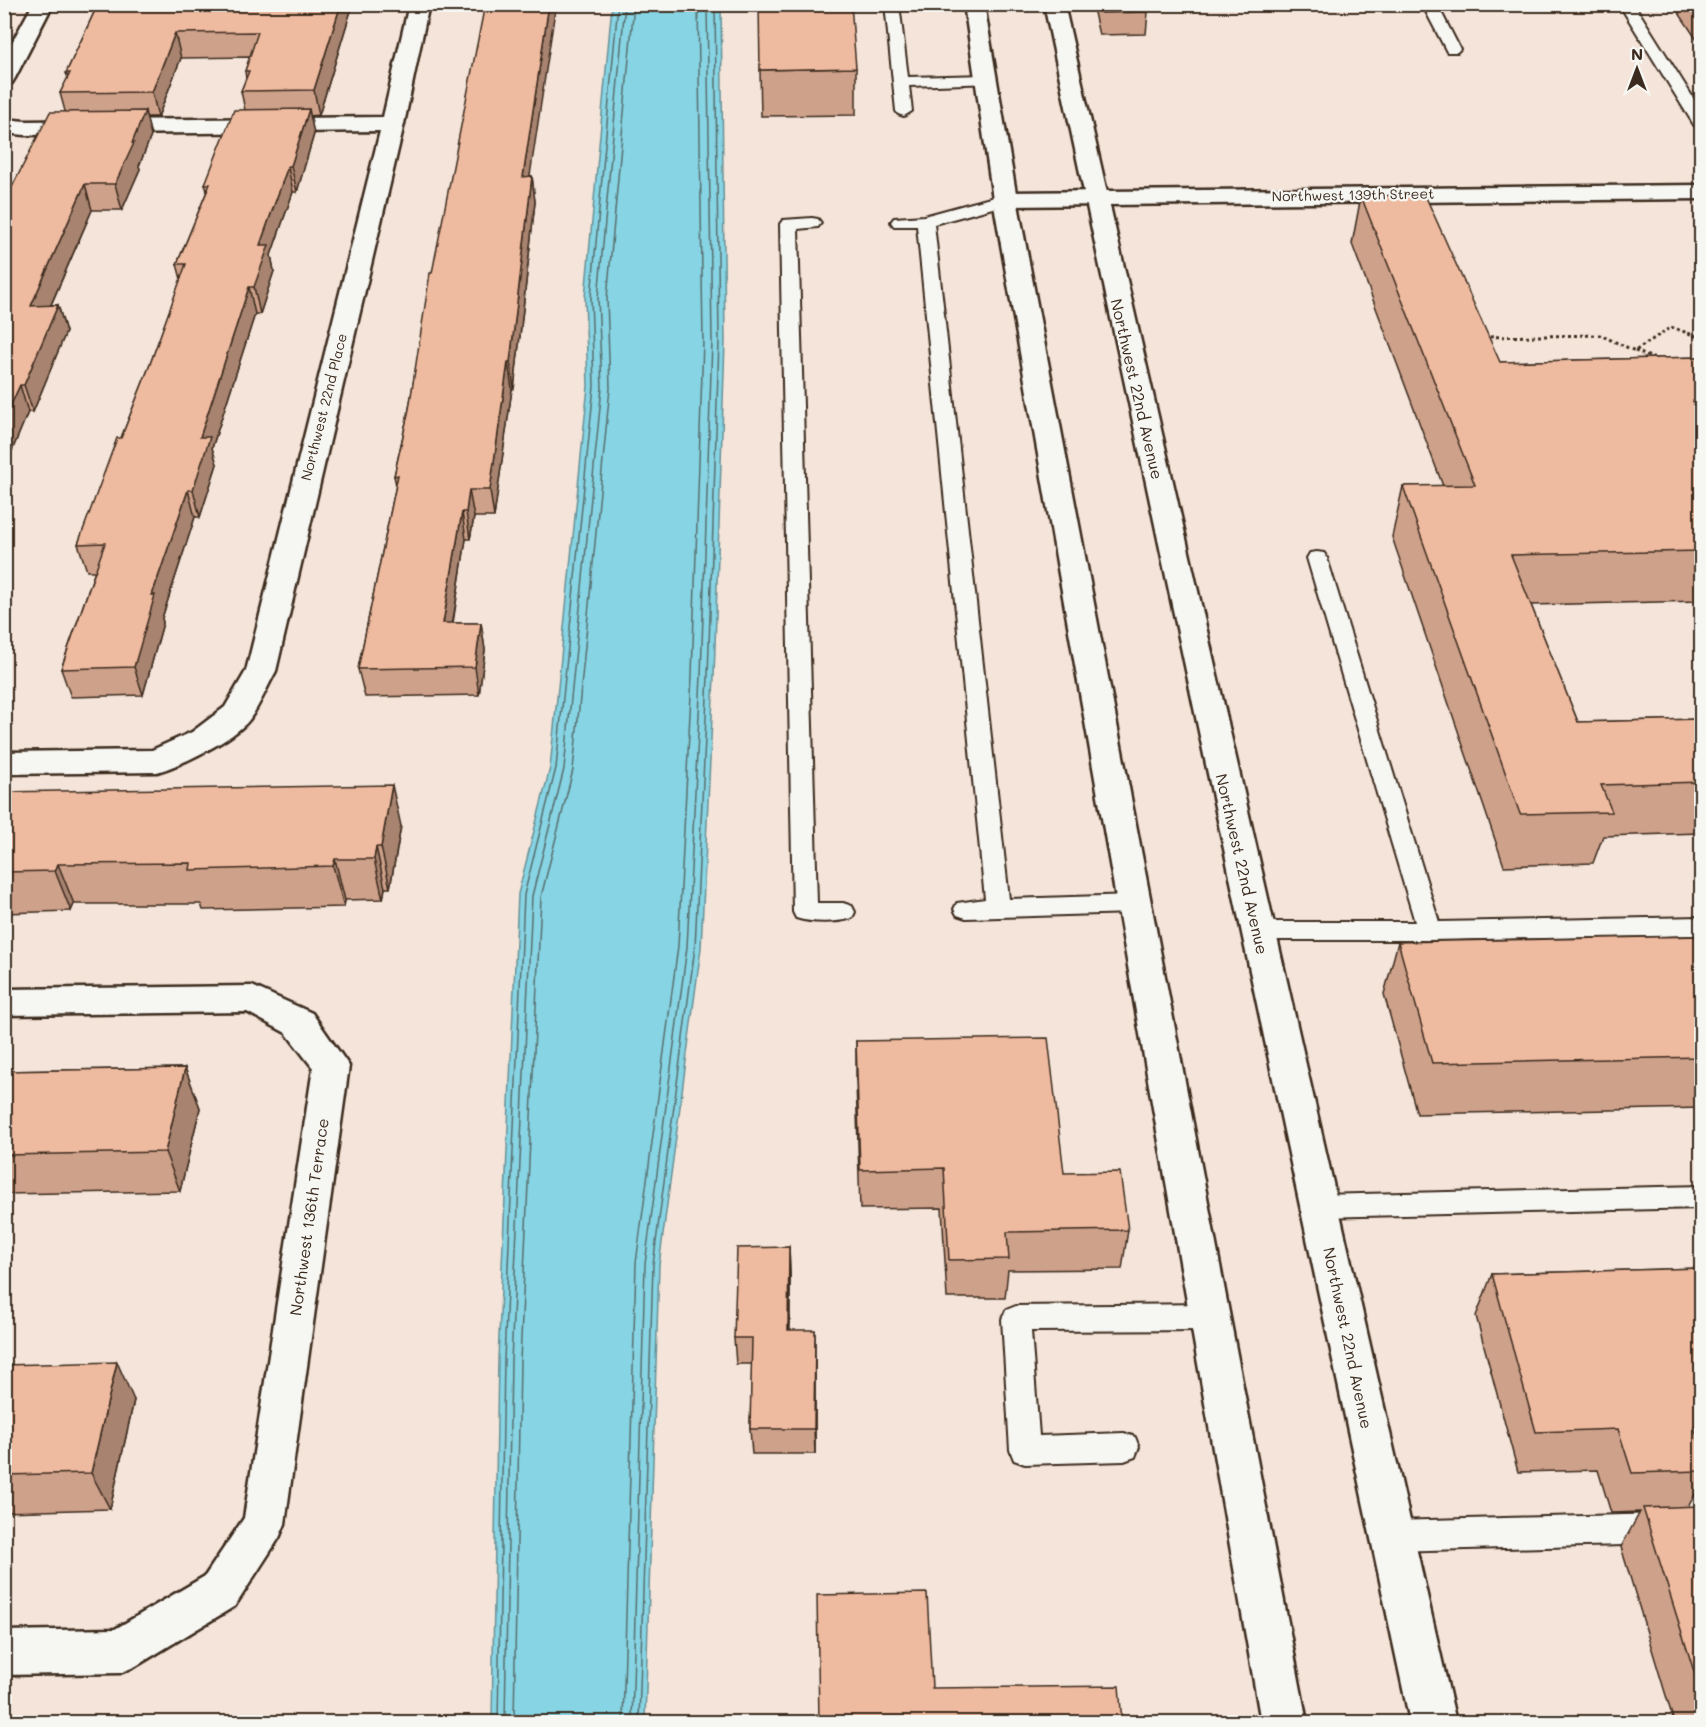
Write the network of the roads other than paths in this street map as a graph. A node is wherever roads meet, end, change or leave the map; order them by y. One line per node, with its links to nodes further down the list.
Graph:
1 (43, 4): 9 (main road)
2 (419, 4): 13 (main road, Northwest 22nd Place)
3 (892, 4): 11 (lane)
4 (974, 4): 10 (main road)
5 (1054, 4): 17 (main road, Northwest 22nd Avenue)
6 (1429, 4): 8 (lane)
7 (1626, 4): 14 (lane)
8 (1452, 49)
9 (4, 78)
10 (986, 80): 11 (lane); 18 (main road)
11 (901, 82): 12 (lane)
12 (904, 111)
13 (393, 124): 15 (main road); 23 (main road, Northwest 22nd Place)
14 (1701, 125)
15 (4, 126)
16 (1701, 192): 17 (main road, Northwest 139th Street)
17 (1095, 198): 18 (main road, Northwest 139th Street); 29 (main road, Northwest 22nd Avenue)
18 (1005, 199): 19 (lane); 24 (main road)
19 (925, 221): 20 (lane); 25 (lane)
20 (900, 222)
21 (812, 224): 27 (lane)
22 (1317, 558): 30 (lane)
23 (4, 763)
24 (1133, 904): 25 (lane); 34 (main road)
25 (998, 908): 26 (lane)
26 (966, 909)
27 (843, 912)
28 (1701, 926): 30 (lane)
29 (1257, 931): 30 (lane); 33 (main road, Northwest 22nd Avenue)
30 (1431, 931)
31 (4, 1002): 38 (main road, Northwest 136th Terrace)
32 (1701, 1197): 33 (lane)
33 (1318, 1206): 37 (main road, Northwest 22nd Avenue)
34 (1210, 1317): 35 (lane); 39 (main road)
35 (1124, 1447)
36 (1701, 1528): 37 (lane)
37 (1392, 1536): 40 (main road, Northwest 22nd Avenue)
38 (4, 1653)
39 (1284, 1722)
40 (1433, 1722)

